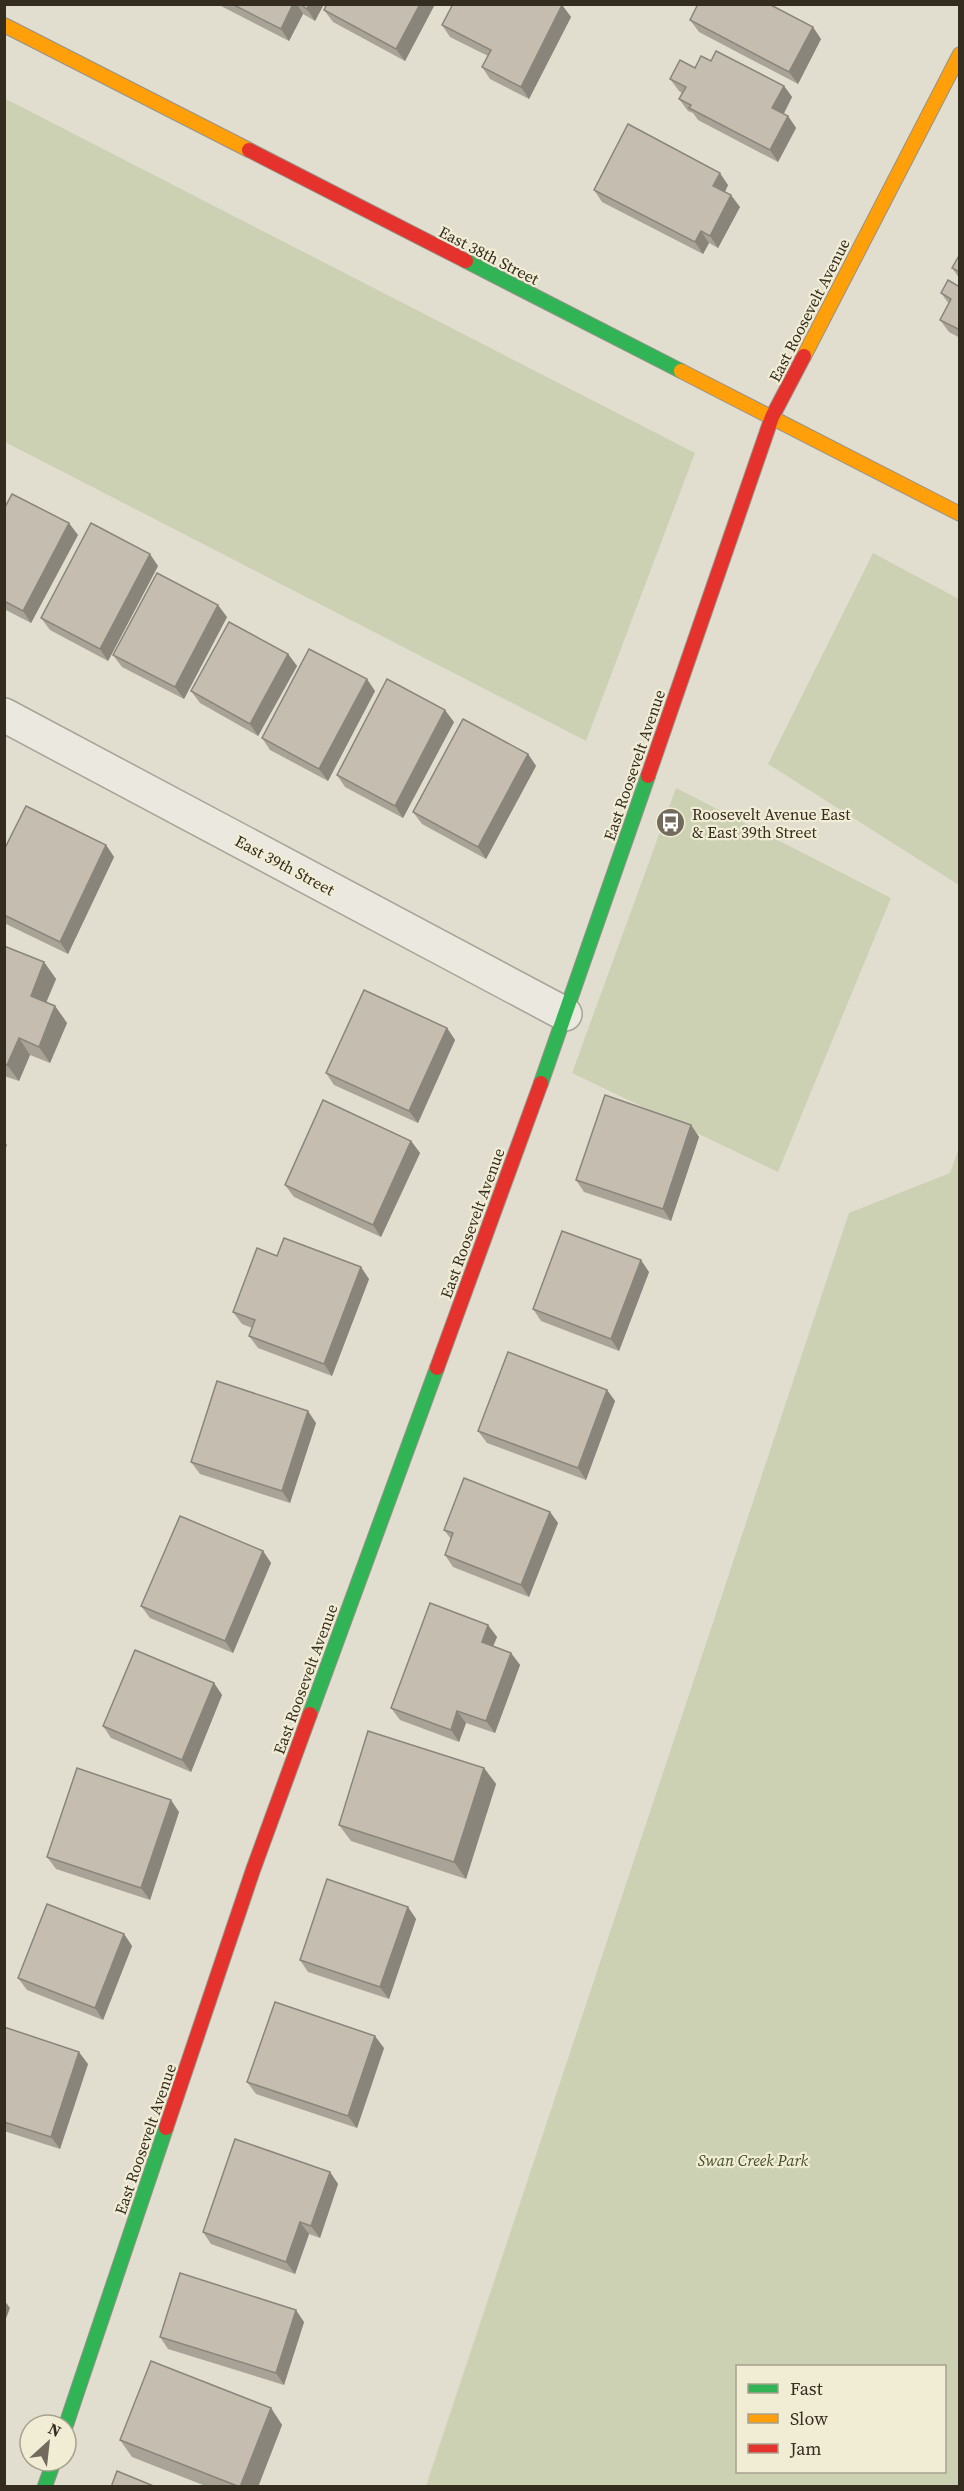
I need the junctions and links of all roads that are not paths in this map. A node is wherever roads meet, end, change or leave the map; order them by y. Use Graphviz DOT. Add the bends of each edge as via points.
graph roads {
  1 [pos="4,25"];
  2 [pos="960,54"];
  3 [pos="772,417"];
  4 [pos="960,514"];
  5 [pos="4,716"];
  6 [pos="566,1014"];
  7 [pos="70,2413"];
  1 -- 3 [label="street, East 38th Street"];
  2 -- 3 [label="street, East Roosevelt Avenue"];
  3 -- 4 [label="street, East 38th Street"];
  3 -- 6 [label="street, East Roosevelt Avenue"];
  5 -- 6 [label="street, East 39th Street"];
  6 -- 7 [label="street, East Roosevelt Avenue" via="253,1870"];
}
